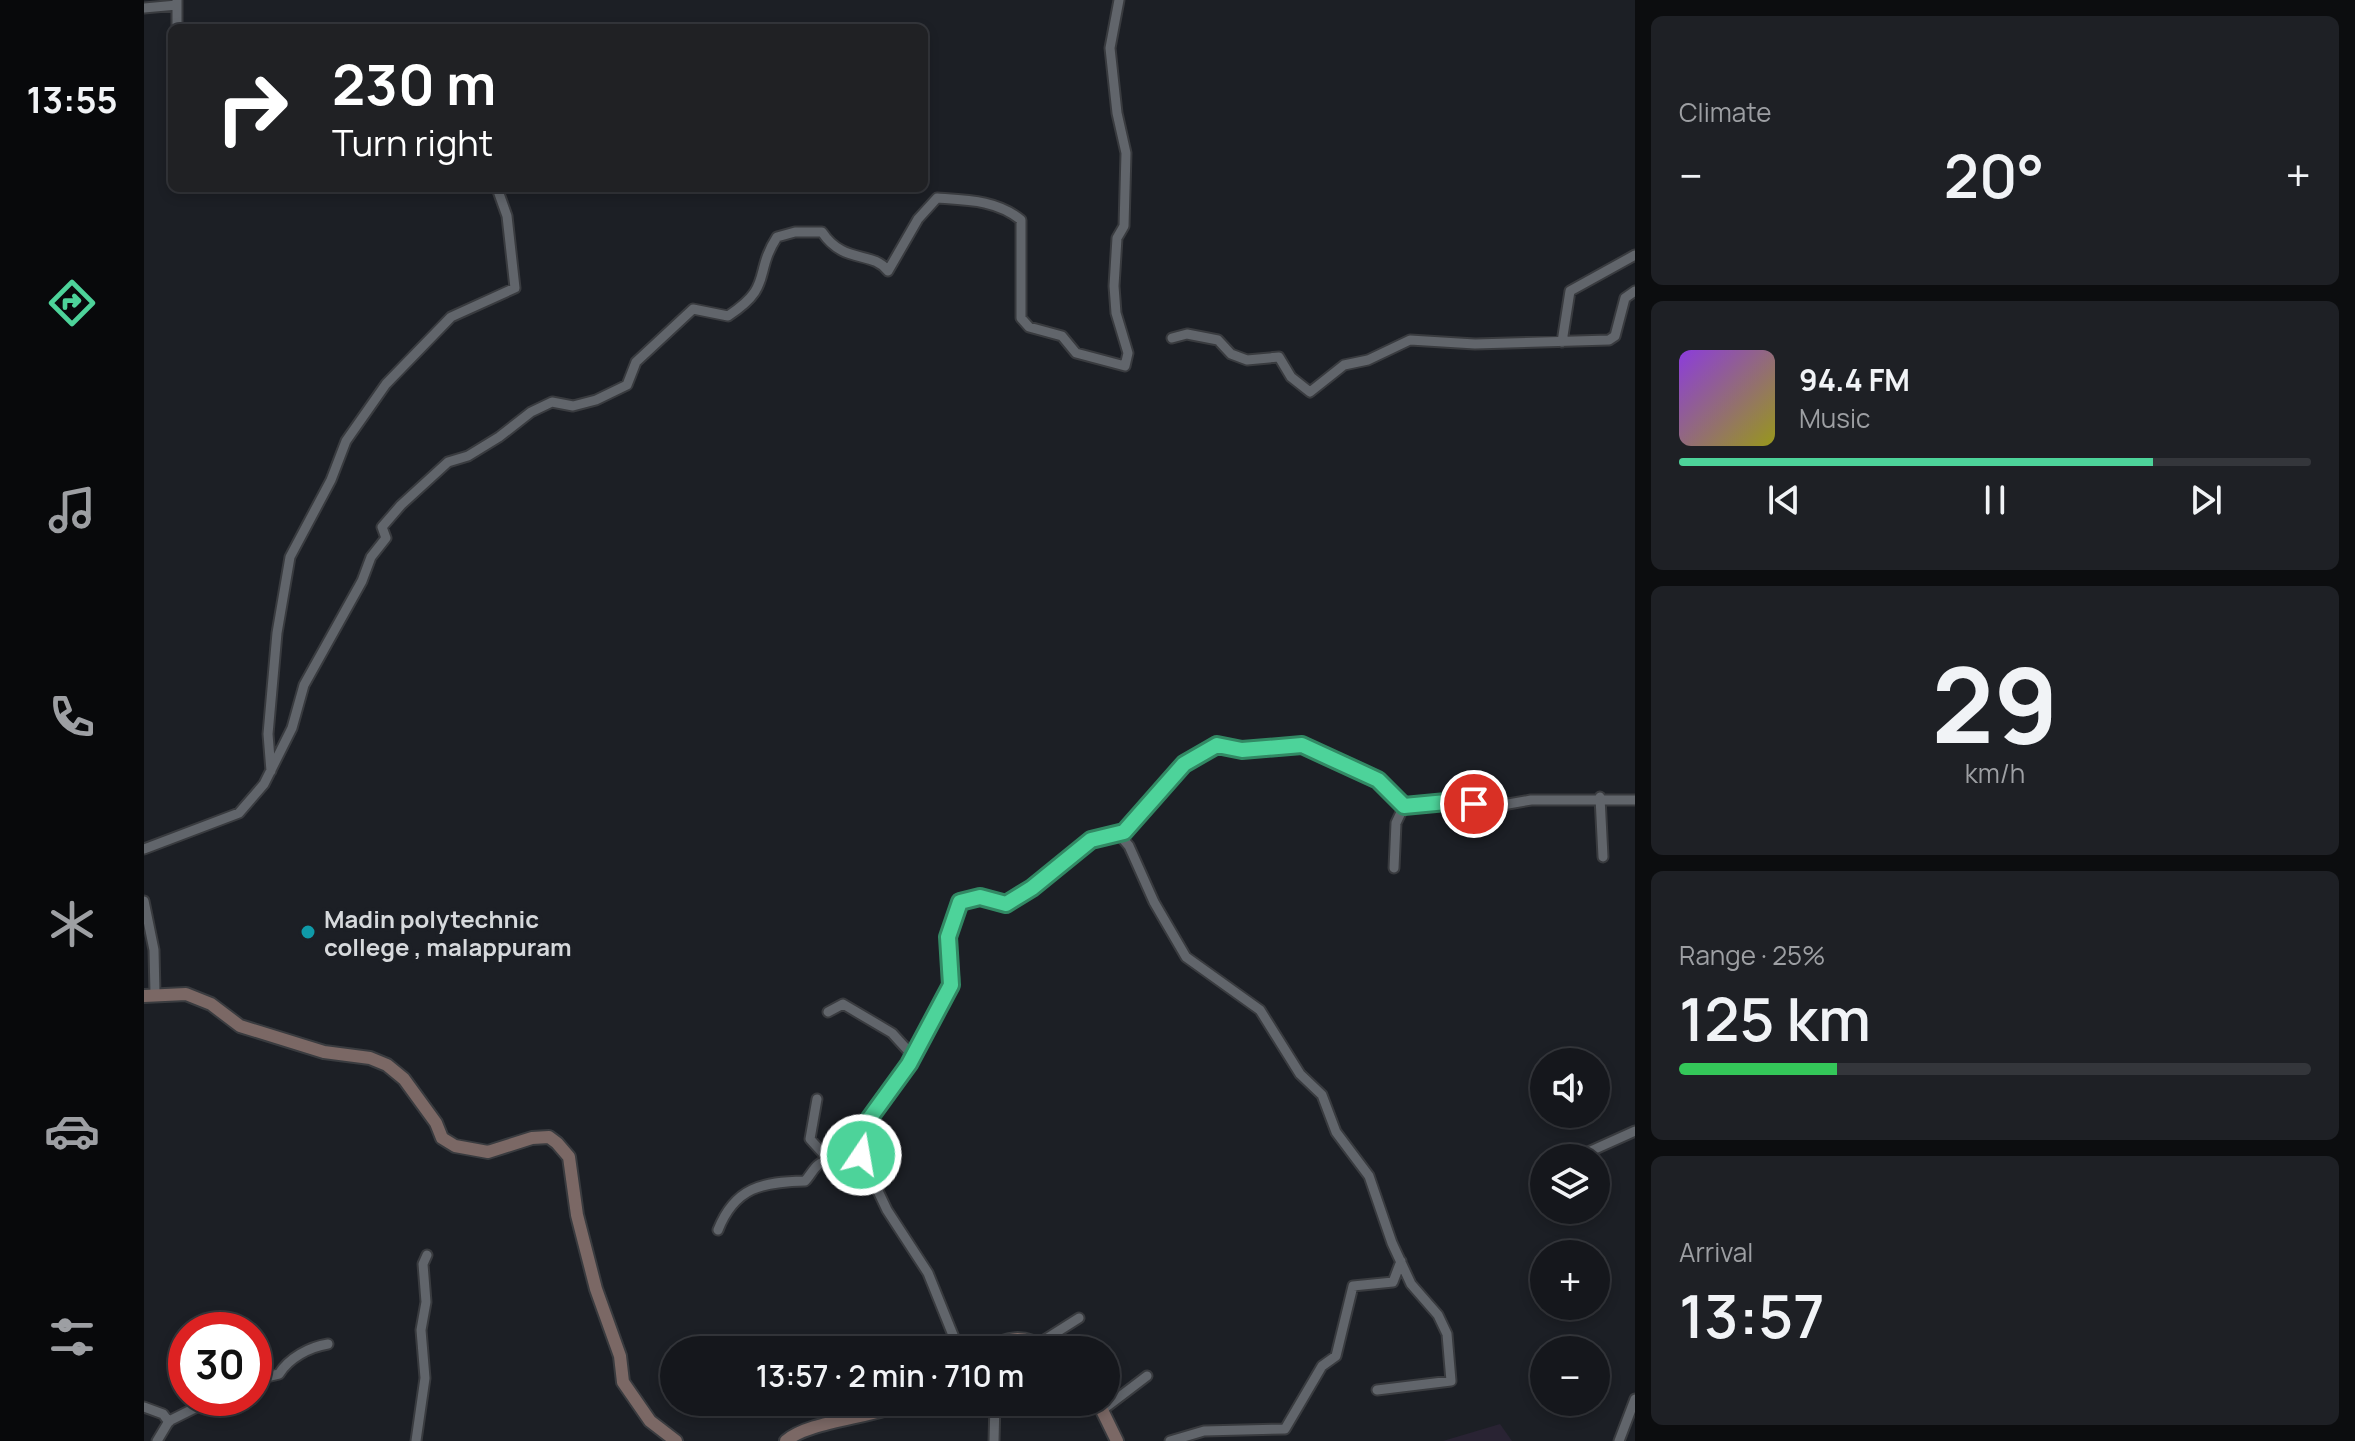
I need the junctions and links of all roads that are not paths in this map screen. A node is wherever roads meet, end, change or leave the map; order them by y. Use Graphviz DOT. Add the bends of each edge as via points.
graph roads {
  1 [pos="1119,0"];
  2 [pos="177,3"];
  3 [pos="144,8"];
  4 [pos="177,24"];
  5 [pos="498,192"];
  6 [pos="1635,255"];
  7 [pos="1635,291"];
  8 [pos="1172,338"];
  9 [pos="1562,342"];
  10 [pos="271,771"];
  11 [pos="1600,797"];
  12 [pos="1635,800"];
  13 [pos="1404,806"];
  14 [pos="1118,833"];
  15 [pos="144,849"];
  16 [pos="1603,857"];
  17 [pos="1394,868"];
  18 [pos="144,901"];
  19 [pos="150,995"];
  20 [pos="828,1012"];
  21 [pos="913,1056"];
  22 [pos="817,1099"];
  23 [pos="1635,1131"];
  24 [pos="1606,1144"];
  25 [pos="829,1160"];
  26 [pos="864,1160"];
  27 [pos="718,1230"];
  28 [pos="427,1255"];
  29 [pos="1401,1261"];
  30 [pos="1079,1318"];
  31 [pos="953,1336"];
  32 [pos="1056,1336"];
  33 [pos="328,1344"];
  34 [pos="272,1376"];
  35 [pos="1147,1376"];
  36 [pos="1377,1390"];
  37 [pos="1120,1394"];
  38 [pos="1635,1399"];
  39 [pos="144,1407"];
  40 [pos="180,1416"];
  41 [pos="871,1416"];
  42 [pos="995,1416"];
  43 [pos="1104,1416"];
  44 [pos="169,1422"];
  45 [pos="157,1441"];
  46 [pos="416,1441"];
  47 [pos="676,1441"];
  48 [pos="786,1441"];
  49 [pos="994,1441"];
  50 [pos="1117,1441"];
  51 [pos="1170,1441"];
  52 [pos="1619,1441"];
  1 -- 10 [label="street" via="1110,48 1126,153 1124,226 1117,238 1114,286 1128,353 1125,366 1076,353 1062,336 1029,327 1021,318 1021,220 1007,209 937,198 918,219 888,271 882,264 842,254 822,232 777,237 758,292 742,307 728,316 693,309 636,362 627,385 617,392 573,406 552,402 531,412 489,444 448,462 401,505 382,527 386,538 304,685 292,728"];
  2 -- 3 [label="street"];
  2 -- 4 [label="street"];
  5 -- 10 [label="street" via="507,216 515,288 451,317 386,384 354,427 321,501 293,546 277,633 268,734"];
  6 -- 9 [label="street" via="1570,291"];
  7 -- 9 [label="street" via="1625,298 1615,336"];
  8 -- 9 [label="street" via="1187,334 1218,340 1231,354 1247,360 1279,357 1291,377 1310,392 1344,365 1410,340"];
  10 -- 15 [label="street" via="239,813"];
  11 -- 12 [label="street"];
  11 -- 13 [label="street" via="1491,807 1457,801"];
  11 -- 16 [label="street"];
  13 -- 14 [label="street" via="1378,780 1302,745 1242,750 1217,745 1184,764 1137,820"];
  13 -- 17 [label="street" via="1396,823"];
  14 -- 21 [label="street" via="1091,840 1006,904 980,897 960,902 948,937 954,979"];
  14 -- 29 [label="street" via="1186,957 1260,1010 1300,1074 1322,1095 1336,1132 1369,1176"];
  18 -- 19 [label="street" via="154,950"];
  19 -- 47 [label="street" via="186,994 211,1004 240,1026 387,1065 404,1079 442,1138 455,1146 488,1152 532,1138 549,1137 557,1143 569,1157 577,1215 620,1356 623,1382 650,1421"];
  20 -- 21 [label="street" via="843,1004 892,1033"];
  21 -- 26 [label="street" via="864,1126"];
  22 -- 25 [label="street" via="810,1139"];
  23 -- 24 [label="street"];
  25 -- 26 [label="street"];
  25 -- 27 [label="street" via="805,1181 772,1182 738,1196"];
  26 -- 31 [label="street" via="887,1210 928,1273"];
  28 -- 46 [label="street" via="421,1330 425,1378"];
  29 -- 36 [label="street" via="1447,1334 1451,1381"];
  29 -- 51 [label="street" via="1393,1282 1353,1286 1336,1356 1322,1366 1285,1429 1204,1431"];
  30 -- 32 [label="street"];
  33 -- 34 [label="street" via="313,1346"];
  35 -- 37 [label="street"];
  38 -- 52 [label="street"];
  39 -- 44 [label="street"];
  40 -- 44 [label="street"];
  41 -- 48 [label="street" via="802,1430"];
  42 -- 49 [label="street"];
  43 -- 50 [label="street"];
  44 -- 45 [label="street"];
}
